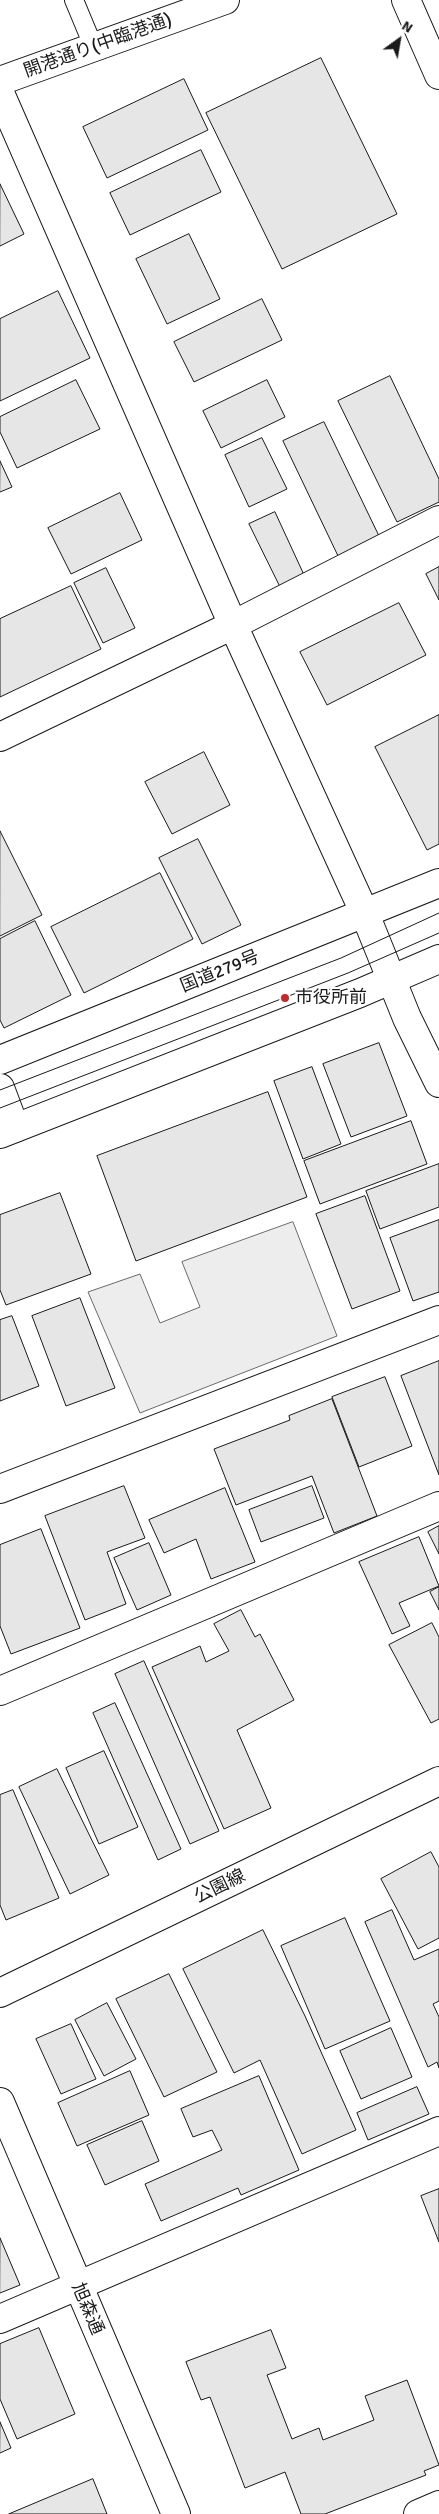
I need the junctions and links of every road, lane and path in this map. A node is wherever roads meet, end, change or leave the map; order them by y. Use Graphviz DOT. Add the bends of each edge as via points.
graph roads {
  1 [pos="74,0"];
  2 [pos="406,0"];
  3 [pos="211,2"];
  4 [pos="94,48"];
  5 [pos="439,75"];
  6 [pos="0,81"];
  7 [pos="0,93"];
  8 [pos="439,520"];
  9 [pos="233,624"];
  10 [pos="0,737"];
  11 [pos="439,883"];
  12 [pos="365,914"];
  13 [pos="439,959"];
  14 [pos="392,979"];
  15 [pos="0,1060"];
  16 [pos="439,1083"];
  17 [pos="0,1088"];
  18 [pos="8,1131"];
  19 [pos="439,1320"];
  20 [pos="0,1489"];
  21 [pos="439,1506"];
  22 [pos="0,1691"];
  23 [pos="439,1781"];
  24 [pos="0,1993"];
  25 [pos="0,2102"];
  26 [pos="439,2132"];
  27 [pos="78,2288"];
  28 [pos="0,2319"];
  29 [pos="439,2505"];
  30 [pos="176,2514"];
  31 [pos="418,2514"];
  1 -- 4 [label="lane"];
  2 -- 5 [label="main road"];
  3 -- 4 [label="main road, 開港通り(中臨港通)"];
  4 -- 6 [label="main road, 開港通り(中臨港通)"];
  7 -- 9 [label="main road"];
  8 -- 9 [label="main road"];
  9 -- 10 [label="main road"];
  9 -- 12 [label="main road"];
  11 -- 12 [label="main road, 国道279号"];
  12 -- 14 [label="main road"];
  12 -- 15 [label="main road, 国道279号"];
  13 -- 14 [label="main road"];
  14 -- 16 [label="main road"];
  14 -- 18 [label="main road"];
  17 -- 18 [label="main road"];
  19 -- 20 [label="main road"];
  21 -- 22 [label="main road"];
  23 -- 24 [label="main road, 公園線"];
  25 -- 27 [label="main road, 旭森通"];
  26 -- 27 [label="main road"];
  27 -- 28 [label="main road"];
  27 -- 30 [label="main road, 旭森通"];
  29 -- 31 [label="main road"];
}
